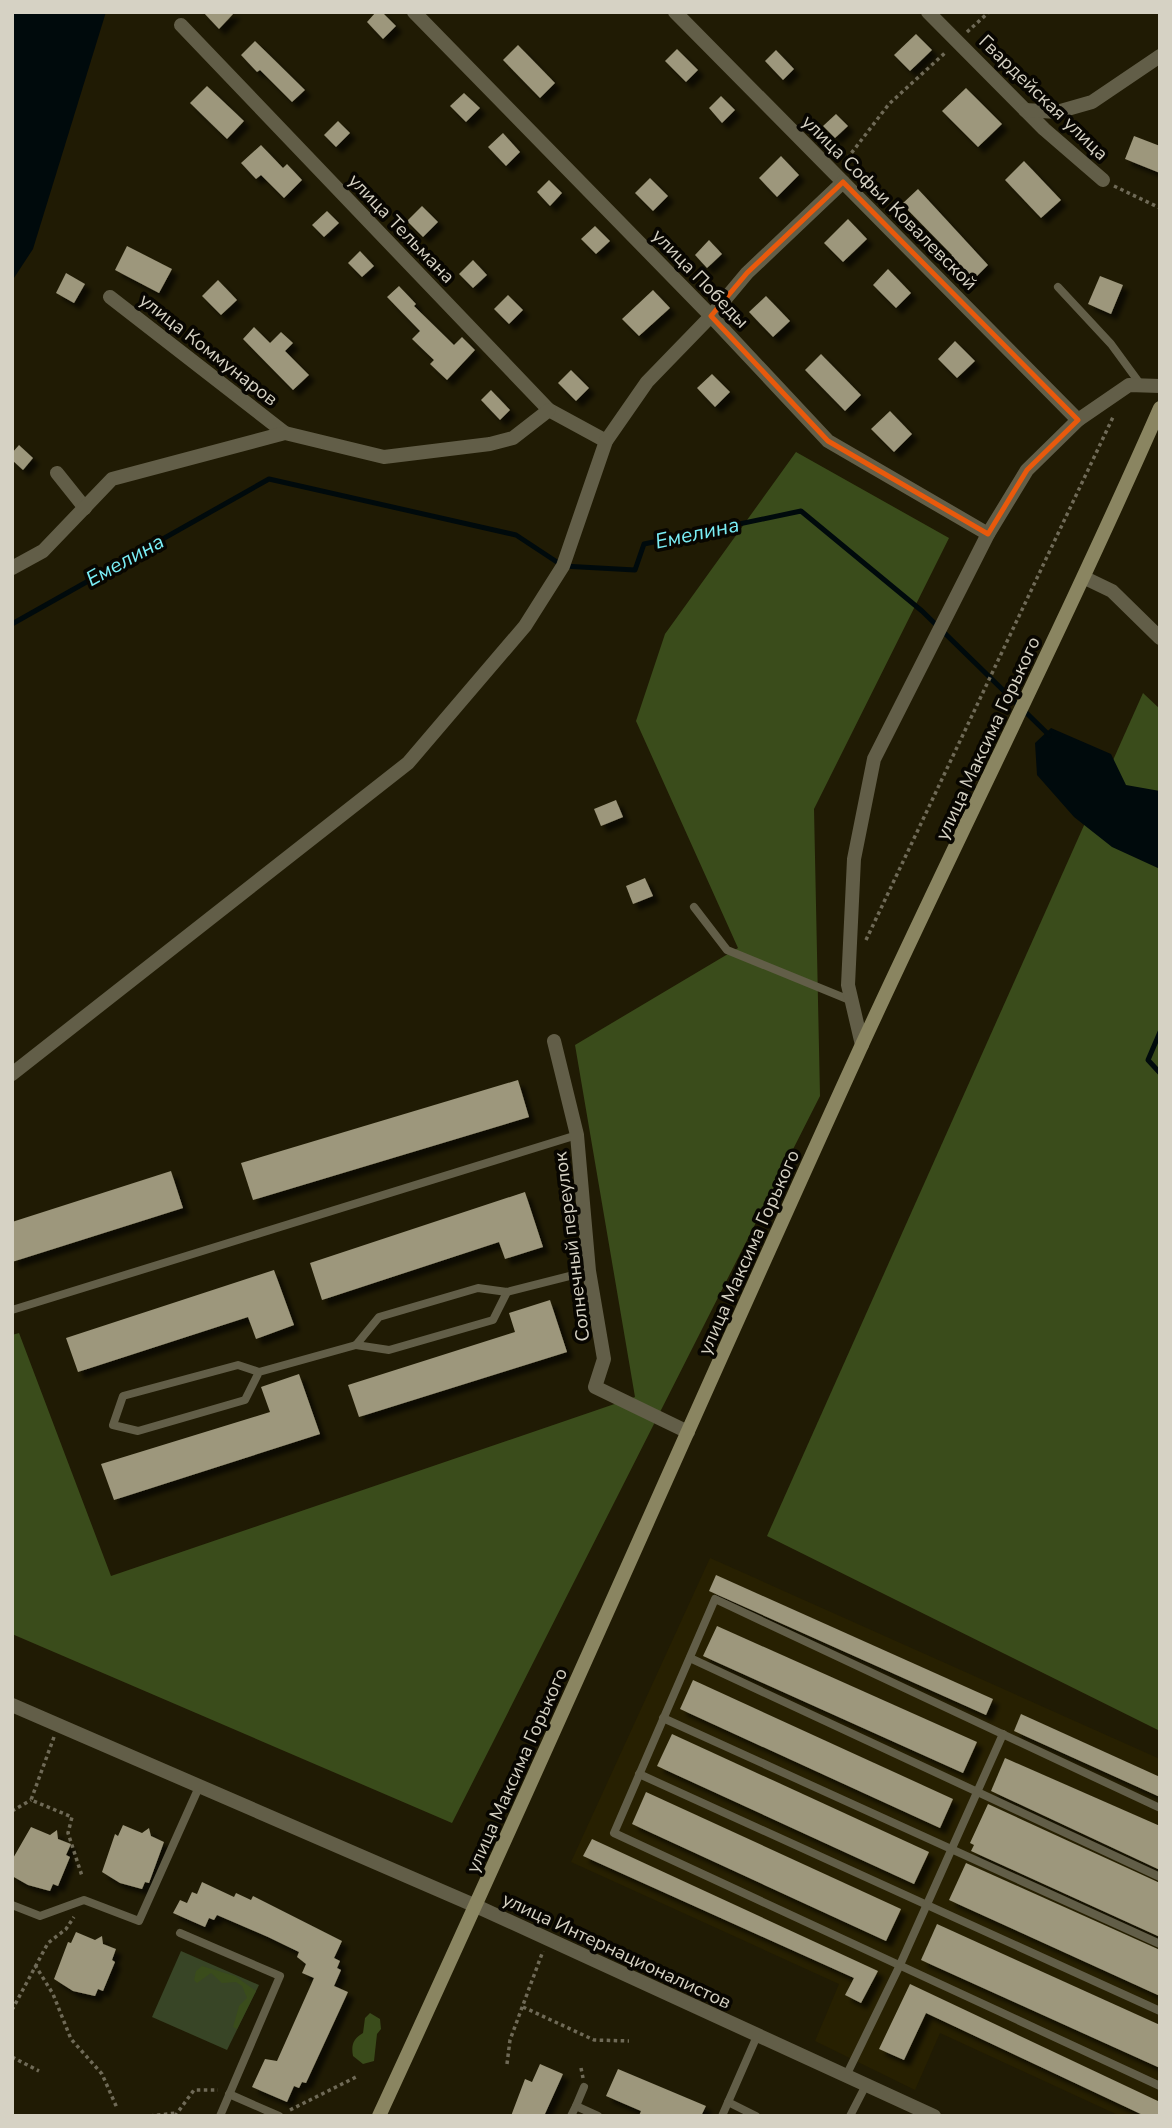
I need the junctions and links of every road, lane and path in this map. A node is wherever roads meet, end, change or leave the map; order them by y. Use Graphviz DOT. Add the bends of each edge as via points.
graph roads {
  1 [pos="414,12"];
  2 [pos="675,12"];
  3 [pos="928,12"];
  4 [pos="989,12"];
  5 [pos="181,25"];
  6 [pos="957,41"];
  7 [pos="1160,56"];
  8 [pos="1025,110"];
  9 [pos="840,178"];
  10 [pos="1103,180"];
  11 [pos="1160,208"];
  12 [pos="1058,287"];
  13 [pos="110,297"];
  14 [pos="711,316"];
  15 [pos="1141,385"];
  16 [pos="1160,386"];
  17 [pos="1160,408"];
  18 [pos="1118,409"];
  19 [pos="549,410"];
  20 [pos="1078,420"];
  21 [pos="285,433"];
  22 [pos="606,441"];
  23 [pos="57,473"];
  24 [pos="85,508"];
  25 [pos="988,534"];
  26 [pos="12,568"];
  27 [pos="1085,578"];
  28 [pos="1160,638"];
  29 [pos="694,907"];
  30 [pos="863,947"];
  31 [pos="852,1001"];
  32 [pos="554,1041"];
  33 [pos="862,1045"];
  34 [pos="12,1074"];
  35 [pos="577,1135"];
  36 [pos="589,1271"];
  37 [pos="507,1292"];
  38 [pos="12,1310"];
  39 [pos="356,1345"];
  40 [pos="259,1372"];
  41 [pos="688,1432"];
  42 [pos="690,1658"];
  43 [pos="12,1705"];
  44 [pos="663,1718"];
  45 [pos="59,1726"];
  46 [pos="1003,1734"];
  47 [pos="639,1774"];
  48 [pos="199,1787"];
  49 [pos="977,1791"];
  50 [pos="32,1800"];
  51 [pos="1160,1808"];
  52 [pos="12,1811"];
  53 [pos="952,1849"];
  54 [pos="82,1876"];
  55 [pos="1160,1877"];
  56 [pos="84,1900"];
  57 [pos="928,1903"];
  58 [pos="12,1905"];
  59 [pos="477,1906"];
  60 [pos="180,1933"];
  61 [pos="548,1939"];
  62 [pos="1160,1944"];
  63 [pos="36,1965"];
  64 [pos="900,1967"];
  65 [pos="523,2007"];
  66 [pos="12,2010"];
  67 [pos="1160,2011"];
  68 [pos="757,2036"];
  69 [pos="629,2041"];
  70 [pos="12,2057"];
  71 [pos="507,2064"];
  72 [pos="40,2071"];
  73 [pos="358,2076"];
  74 [pos="846,2076"];
  75 [pos="866,2085"];
  76 [pos="1160,2086"];
  77 [pos="584,2087"];
  78 [pos="229,2094"];
  79 [pos="728,2102"];
  80 [pos="576,2106"];
  81 [pos="117,2108"];
  82 [pos="290,2110"];
  83 [pos="175,2114"];
  84 [pos="150,2116"];
  85 [pos="220,2116"];
  86 [pos="279,2116"];
  87 [pos="379,2116"];
  88 [pos="571,2116"];
  89 [pos="598,2116"];
  90 [pos="722,2116"];
  91 [pos="756,2116"];
  92 [pos="850,2116"];
  93 [pos="934,2116"];
  1 -- 14 [label="street, улица Победы"];
  2 -- 9 [label="street, улица Софьи Ковалевской"];
  3 -- 6 [label="street, Гвардейская улица"];
  4 -- 6 [label="path"];
  5 -- 19 [label="street, улица Тельмана"];
  6 -- 8 [label="street, Гвардейская улица"];
  6 -- 9 [label="path" via="889,104"];
  7 -- 8 [label="street" via="1092,102 1057,112"];
  8 -- 10 [label="street, Гвардейская улица"];
  9 -- 14 [label="street"];
  9 -- 20 [label="street, улица Софьи Ковалевской"];
  10 -- 11 [label="path"];
  12 -- 15 [label="lane" via="1111,344"];
  13 -- 21 [label="street, улица Коммунаров"];
  14 -- 22 [label="street" via="647,382"];
  14 -- 25 [label="street, улица Победы" via="828,441"];
  15 -- 16 [label="street"];
  15 -- 20 [label="street" via="1129,385"];
  17 -- 27 [label="main road, улица Максима Горького"];
  18 -- 30 [label="path"];
  19 -- 21 [label="street" via="513,438 384,457"];
  19 -- 22 [label="street, улица Тельмана"];
  20 -- 25 [label="street" via="1027,470"];
  21 -- 24 [label="street" via="112,479"];
  22 -- 34 [label="street" via="564,566 524,626 408,763"];
  23 -- 24 [label="street"];
  24 -- 26 [label="street" via="43,551"];
  25 -- 31 [label="street" via="874,759 854,859 848,985"];
  27 -- 28 [label="street" via="1112,591"];
  27 -- 33 [label="main road, улица Максима Горького"];
  29 -- 31 [label="lane" via="727,950"];
  31 -- 33 [label="street"];
  32 -- 35 [label="street, Солнечный переулок"];
  33 -- 41 [label="main road, улица Максима Горького"];
  35 -- 36 [label="street, Солнечный переулок"];
  35 -- 38 [label="lane"];
  36 -- 37 [label="lane"];
  36 -- 41 [label="street, Солнечный переулок" via="604,1359 595,1387"];
  37 -- 39 [label="lane" via="478,1288 379,1317"];
  37 -- 39 [label="lane" via="493,1320 389,1350"];
  39 -- 40 [label="lane"];
  40 -- 40 [label="lane" via="238,1365 123,1396 113,1425 138,1431 245,1400"];
  41 -- 59 [label="main road, улица Максима Горького"];
  42 -- 44 [label="lane"];
  42 -- 46 [label="lane" via="715,1599"];
  42 -- 49 [label="lane"];
  43 -- 45 [label="street, улица Интернационалистов"];
  44 -- 47 [label="lane"];
  44 -- 53 [label="lane"];
  45 -- 48 [label="street, улица Интернационалистов"];
  45 -- 50 [label="path"];
  46 -- 49 [label="lane"];
  46 -- 51 [label="lane"];
  47 -- 57 [label="lane"];
  47 -- 64 [label="lane" via="614,1833"];
  48 -- 56 [label="lane" via="139,1921"];
  48 -- 59 [label="street, улица Интернационалистов"];
  49 -- 53 [label="lane"];
  49 -- 55 [label="lane"];
  50 -- 52 [label="path"];
  50 -- 54 [label="path" via="72,1817 68,1833"];
  53 -- 57 [label="lane"];
  53 -- 62 [label="lane"];
  56 -- 58 [label="lane" via="40,1916"];
  56 -- 63 [label="path"];
  57 -- 64 [label="lane"];
  57 -- 67 [label="lane"];
  59 -- 61 [label="street, улица Интернационалистов"];
  59 -- 87 [label="main road, улица Максима Горького"];
  60 -- 78 [label="lane" via="281,1976"];
  61 -- 65 [label="path"];
  61 -- 68 [label="street, улица Интернационалистов"];
  63 -- 66 [label="path"];
  63 -- 81 [label="path" via="71,2039 102,2074"];
  64 -- 74 [label="lane"];
  64 -- 76 [label="lane"];
  65 -- 69 [label="path" via="594,2040"];
  65 -- 71 [label="path" via="510,2040"];
  68 -- 74 [label="street, улица Интернационалистов"];
  68 -- 79 [label="lane"];
  70 -- 72 [label="path"];
  73 -- 82 [label="path"];
  74 -- 75 [label="street, улица Интернационалистов"];
  75 -- 92 [label="lane"];
  75 -- 93 [label="street, улица Интернационалистов"];
  77 -- 80 [label="lane"];
  78 -- 83 [label="path" via="194,2090"];
  78 -- 85 [label="lane"];
  78 -- 86 [label="lane"];
  79 -- 90 [label="lane"];
  79 -- 91 [label="lane"];
  80 -- 88 [label="lane"];
  80 -- 89 [label="lane"];
  83 -- 84 [label="path"];
}
